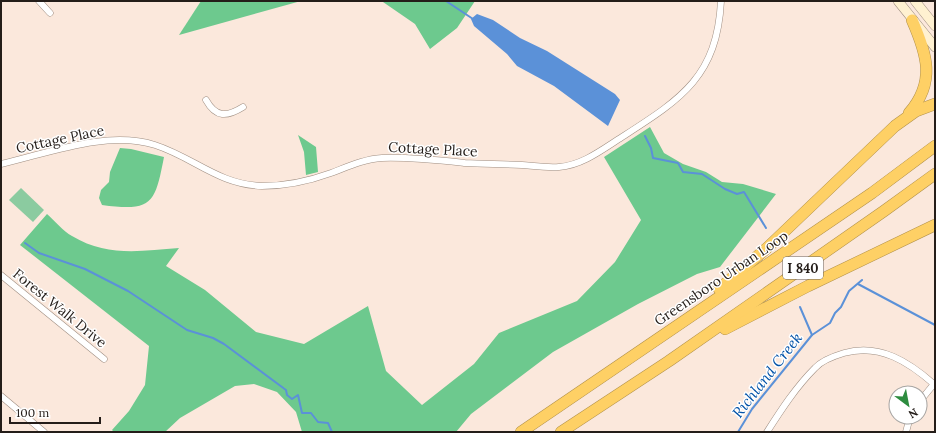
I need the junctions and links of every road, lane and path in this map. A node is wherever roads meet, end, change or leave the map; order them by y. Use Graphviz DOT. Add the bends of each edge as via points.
graph roads {
  1 [pos="39,1"];
  2 [pos="721,1"];
  3 [pos="898,1"];
  4 [pos="915,1"];
  5 [pos="50,13"];
  6 [pos="912,20"];
  7 [pos="935,26"];
  8 [pos="935,47"];
  9 [pos="206,100"];
  10 [pos="935,104"];
  11 [pos="243,107"];
  12 [pos="902,120"];
  13 [pos="935,146"];
  14 [pos="1,164"];
  15 [pos="935,174"];
  16 [pos="935,225"];
  17 [pos="1,275"];
  18 [pos="675,327"];
  19 [pos="104,359"];
  20 [pos="669,360"];
  21 [pos="934,385"];
  22 [pos="1,396"];
  23 [pos="44,432"];
  24 [pos="522,432"];
  25 [pos="561,432"];
  26 [pos="766,432"];
  1 -- 5 [label="street"];
  2 -- 14 [label="street, Cottage Place" via="719,26 713,48 704,68 690,87 661,112 598,152 560,167 466,163 405,157 379,158 304,181 262,186 237,183 219,177 153,145 122,141 77,146"];
  3 -- 6 [label="main road"];
  4 -- 7 [label="main road"];
  6 -- 8 [label="main road"];
  6 -- 12 [label="highway" via="925,50 927,77 920,98"];
  9 -- 11 [label="street" via="212,110 219,113 230,114"];
  10 -- 12 [label="highway"];
  12 -- 18 [label="highway" via="766,248"];
  13 -- 18 [label="highway, Greensboro Urban Loop / I 840" via="872,193"];
  15 -- 20 [label="highway, I 840"];
  16 -- 20 [label="highway" via="808,286"];
  17 -- 19 [label="street, Forest Walk Drive"];
  18 -- 24 [label="highway, Greensboro Urban Loop / I 840"];
  20 -- 25 [label="highway, I 840"];
  21 -- 26 [label="street" via="921,372 886,352 854,350 834,356 815,367"];
  22 -- 23 [label="street"];
}
